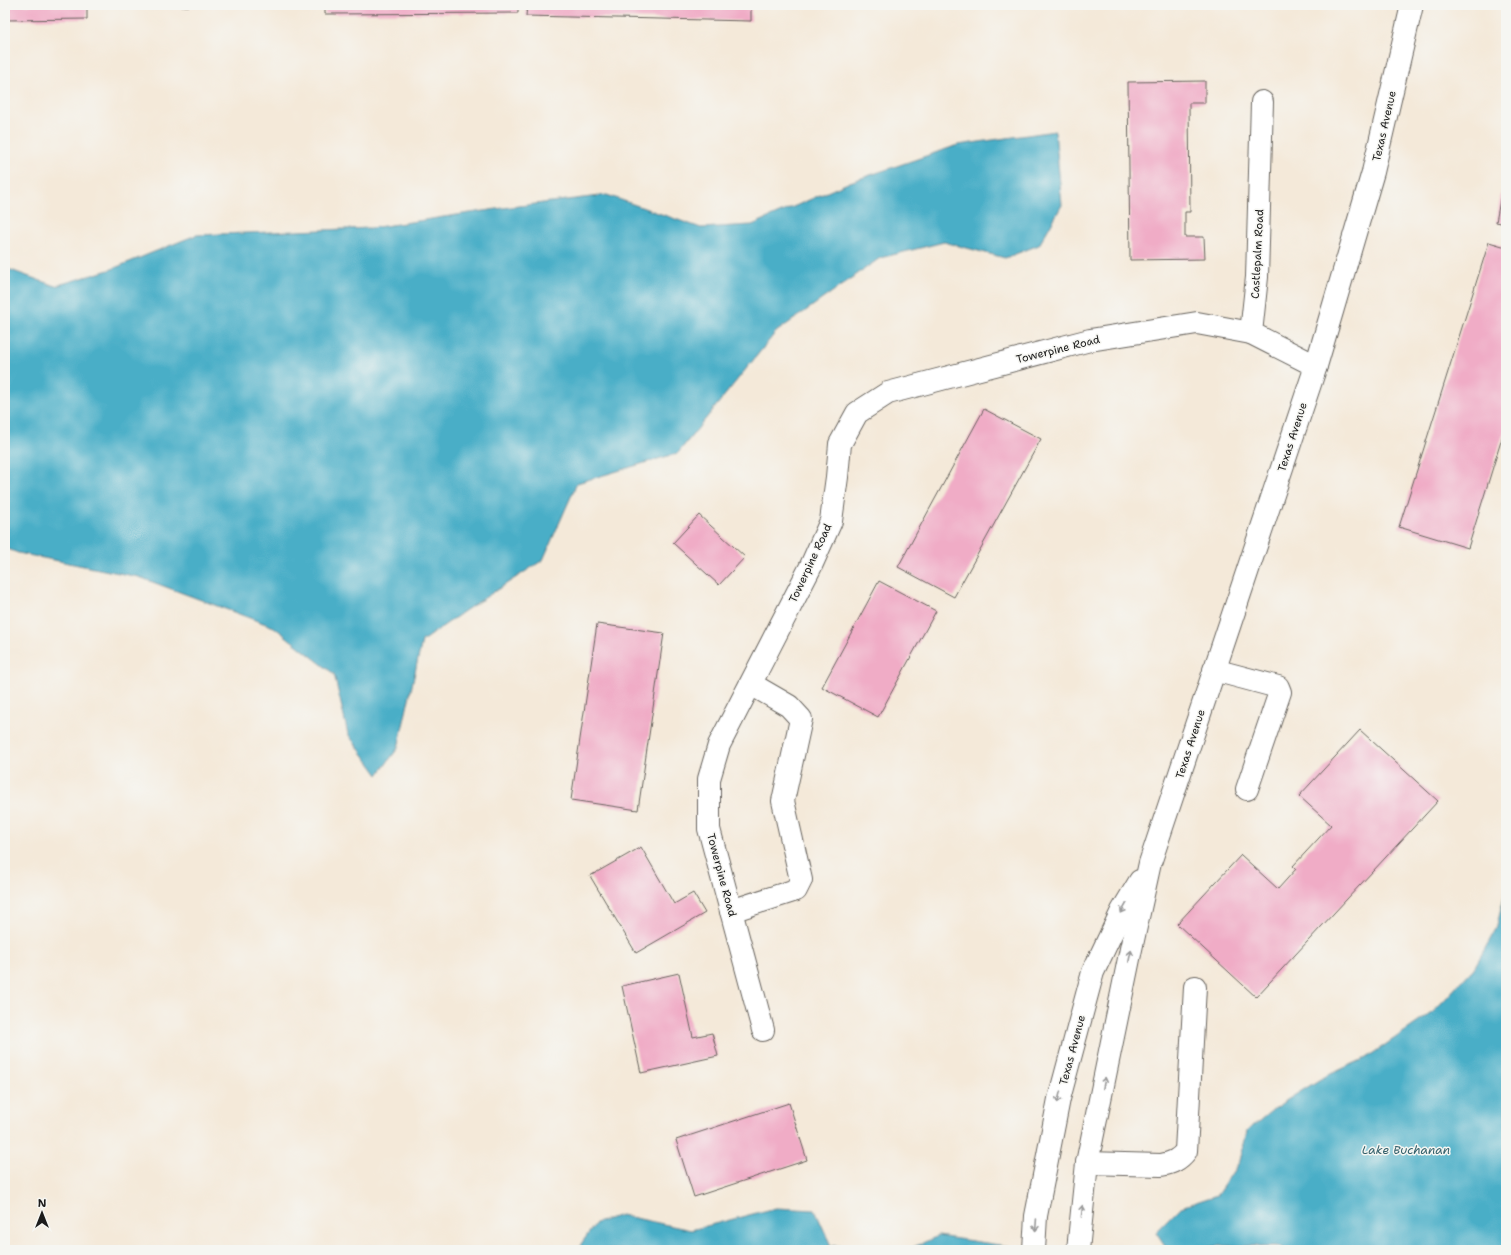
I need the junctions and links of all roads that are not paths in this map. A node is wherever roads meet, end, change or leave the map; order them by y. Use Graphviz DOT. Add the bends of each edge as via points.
graph roads {
  1 [pos="1412,5"];
  2 [pos="1262,102"];
  3 [pos="1251,333"];
  4 [pos="1316,366"];
  5 [pos="1214,670"];
  6 [pos="751,684"];
  7 [pos="1247,789"];
  8 [pos="1150,863"];
  9 [pos="731,911"];
  10 [pos="1195,987"];
  11 [pos="763,1030"];
  12 [pos="1087,1163"];
  13 [pos="1034,1250"];
  14 [pos="1078,1250"];
  1 -- 4 [label="street, Texas Avenue" via="1373,172"];
  2 -- 3 [label="street, Castlepalm Road" via="1257,277"];
  3 -- 4 [label="street"];
  3 -- 6 [label="street, Towerpine Road" via="1197,323 1090,340 888,394 857,414 840,444 831,520 810,568"];
  4 -- 5 [label="street, Texas Avenue"];
  5 -- 7 [label="street" via="1278,687 1280,692"];
  5 -- 8 [label="street, Texas Avenue"];
  6 -- 9 [label="street, Towerpine Road" via="719,745 709,779 709,829"];
  6 -- 9 [label="street" via="789,706 801,719 784,801 801,880 796,890"];
  12 -- 8 [label="street, Texas Avenue, one-way"];
  8 -- 13 [label="street, Texas Avenue, one-way" via="1122,912 1093,972 1059,1098 1036,1216"];
  9 -- 11 [label="street, Towerpine Road"];
  10 -- 12 [label="street" via="1186,1150 1172,1163 1161,1165"];
  14 -- 12 [label="street, Texas Avenue, one-way"];
}
